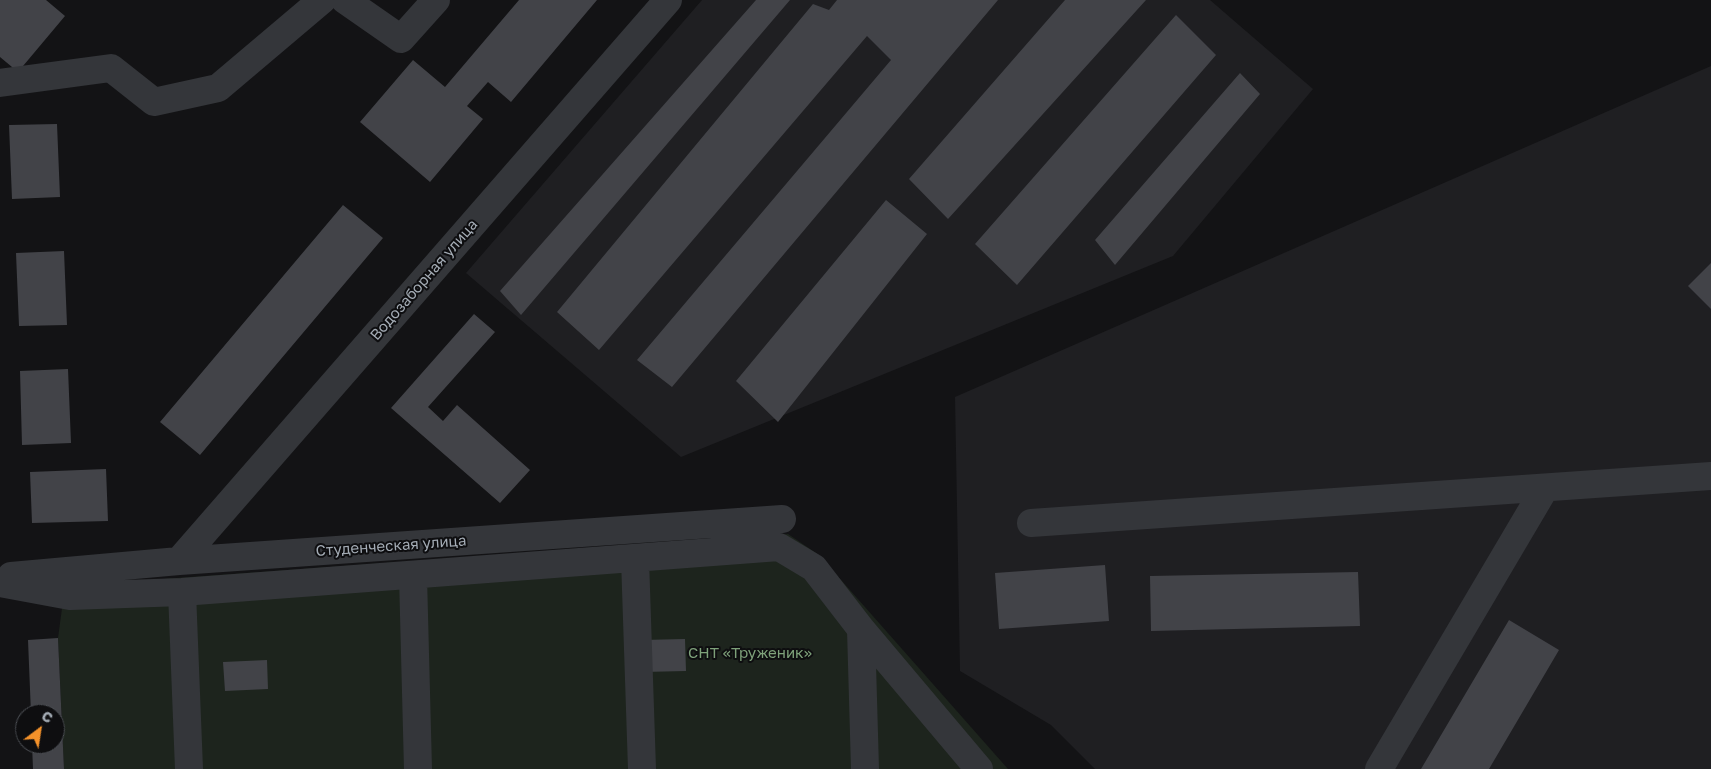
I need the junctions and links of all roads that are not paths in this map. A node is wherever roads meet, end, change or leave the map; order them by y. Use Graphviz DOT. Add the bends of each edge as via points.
graph roads {
  1 [pos="322,0"];
  2 [pos="345,0"];
  3 [pos="436,0"];
  4 [pos="668,0"];
  5 [pos="0,83"];
  6 [pos="1711,476"];
  7 [pos="1545,488"];
  8 [pos="782,519"];
  9 [pos="1031,523"];
  10 [pos="635,559"];
  11 [pos="180,561"];
  12 [pos="413,576"];
  13 [pos="0,577"];
  14 [pos="0,583"];
  15 [pos="182,592"];
  16 [pos="861,629"];
  17 [pos="189,769"];
  18 [pos="418,769"];
  19 [pos="642,769"];
  20 [pos="865,769"];
  21 [pos="979,769"];
  22 [pos="1379,769"];
  1 -- 5 [label="street" via="218,88 154,102 111,68"];
  2 -- 3 [label="street" via="401,39"];
  4 -- 11 [label="street, Водозаборная улица"];
  6 -- 7 [label="street"];
  7 -- 9 [label="street"];
  7 -- 22 [label="street"];
  8 -- 11 [label="street, Студенческая улица"];
  10 -- 12 [label="street"];
  10 -- 16 [label="street" via="779,547 814,568"];
  10 -- 19 [label="street"];
  11 -- 13 [label="street, Студенческая улица"];
  12 -- 15 [label="street"];
  12 -- 18 [label="street"];
  14 -- 15 [label="street" via="70,596"];
  15 -- 17 [label="street"];
  16 -- 20 [label="street"];
  16 -- 21 [label="street"];
}
